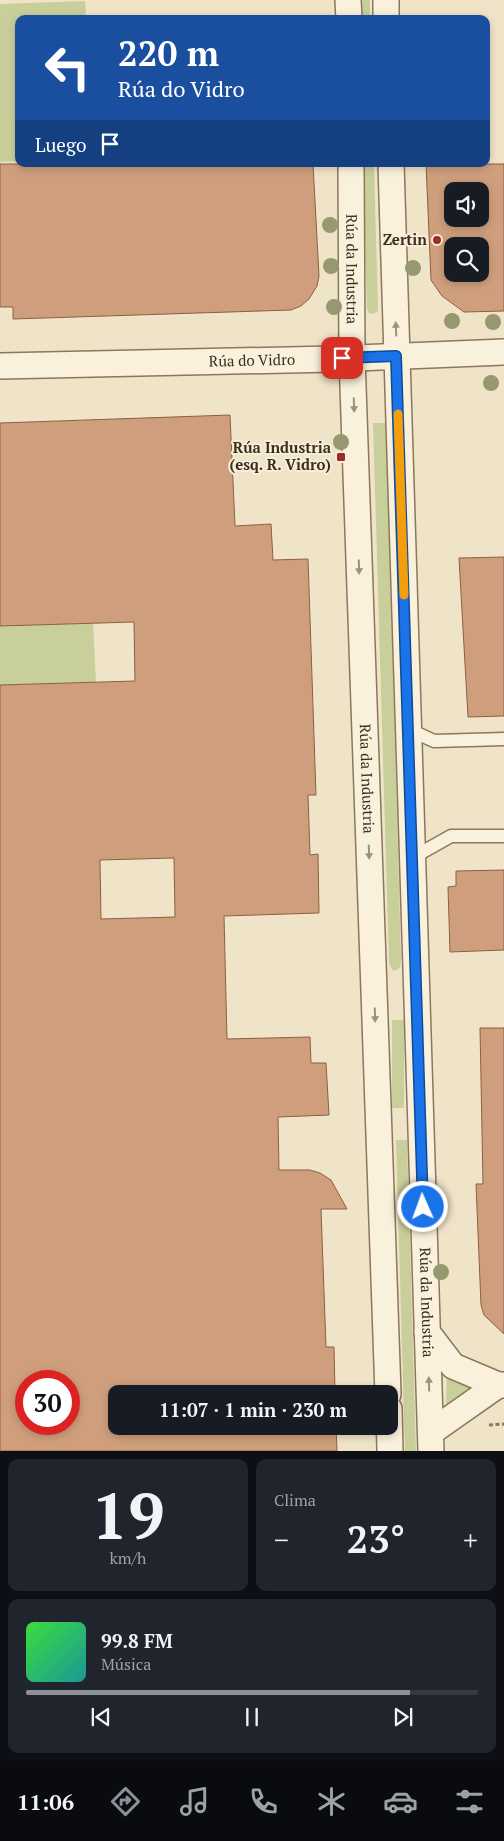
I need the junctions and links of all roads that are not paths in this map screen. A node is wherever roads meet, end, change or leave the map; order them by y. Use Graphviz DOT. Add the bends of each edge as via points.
graph roads {
  1 [pos="348,0"];
  2 [pos="386,0"];
  3 [pos="349,15"];
  4 [pos="386,15"];
  5 [pos="351,167"];
  6 [pos="391,167"];
  7 [pos="504,352"];
  8 [pos="396,356"];
  9 [pos="352,358"];
  10 [pos="0,366"];
  11 [pos="408,729"];
  12 [pos="504,739"];
  13 [pos="504,836"];
  14 [pos="412,858"];
  15 [pos="374,990"];
  16 [pos="416,990"];
  17 [pos="420,1122"];
  18 [pos="379,1123"];
  19 [pos="426,1332"];
  20 [pos="388,1385"];
  21 [pos="501,1385"];
  22 [pos="390,1435"];
  23 [pos="431,1442"];
  24 [pos="390,1451"];
  1 -- 3 [label="street"];
  2 -- 4 [label="street"];
  5 -- 9 [label="street, Rúa da Industria"];
  8 -- 6 [label="street, Rúa da Industria, one-way"];
  7 -- 8 [label="street, Rúa do Vidro"];
  8 -- 9 [label="street, Rúa do Vidro"];
  8 -- 11 [label="street, Rúa da Industria"];
  9 -- 10 [label="street, Rúa do Vidro"];
  9 -- 15 [label="street, Rúa da Industria, one-way"];
  11 -- 12 [label="lane" via="434,741"];
  11 -- 14 [label="street, Rúa da Industria"];
  13 -- 14 [label="lane" via="451,836"];
  14 -- 16 [label="street, Rúa da Industria"];
  15 -- 16 [label="street"];
  15 -- 18 [label="street, Rúa da Industria, one-way"];
  16 -- 17 [label="street, Rúa da Industria"];
  17 -- 18 [label="street"];
  17 -- 19 [label="street, Rúa da Industria"];
  18 -- 20 [label="street, Rúa da Industria"];
  19 -- 21 [label="street" via="453,1366"];
  23 -- 19 [label="street, Rúa da Industria, one-way"];
  21 -- 23 [label="street"];
  22 -- 24 [label="street"];
}
